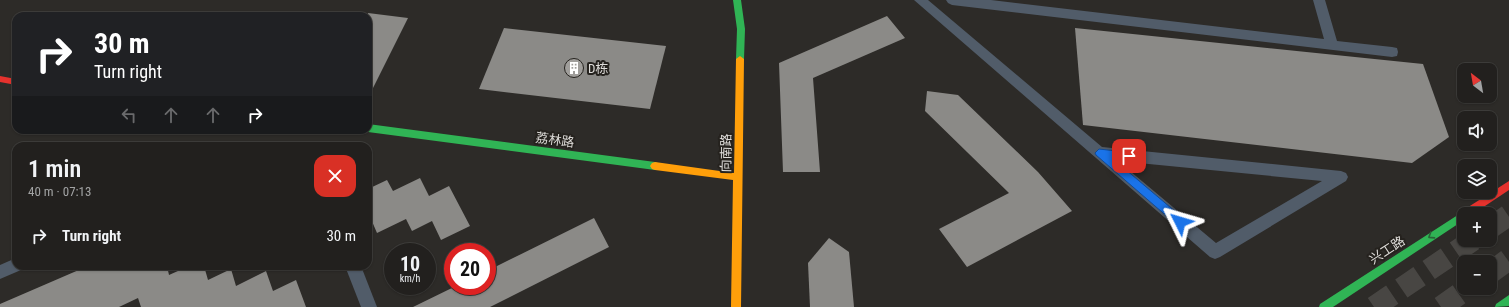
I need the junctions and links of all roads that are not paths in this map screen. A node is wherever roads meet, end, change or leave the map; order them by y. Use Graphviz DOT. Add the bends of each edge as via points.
graph roads {
  1 [pos="737,0"];
  2 [pos="920,0"];
  3 [pos="952,0"];
  4 [pos="1319,0"];
  5 [pos="975,1"];
  6 [pos="1332,45"];
  7 [pos="1392,52"];
  8 [pos="0,79"];
  9 [pos="12,81"];
  10 [pos="372,129"];
  11 [pos="1099,153"];
  12 [pos="738,177"];
  13 [pos="1509,185"];
  14 [pos="1476,207"];
  15 [pos="1457,219"];
  16 [pos="355,270"];
  17 [pos="1509,300"];
  18 [pos="369,307"];
  19 [pos="736,307"];
  20 [pos="1324,307"];
  21 [pos="1500,307"];
  1 -- 12 [label="street, 向南路" via="741,29"];
  2 -- 11 [label="lane"];
  3 -- 5 [label="lane"];
  4 -- 6 [label="lane"];
  5 -- 6 [label="lane"];
  6 -- 7 [label="lane"];
  8 -- 9 [label="street"];
  10 -- 12 [label="street, 荔林路"];
  11 -- 11 [label="lane" via="1215,252 1341,177 1326,176"];
  12 -- 19 [label="street, 向南路"];
  13 -- 14 [label="street, 兴工路"];
  15 -- 20 [label="street, 兴工路, one-way"];
  16 -- 18 [label="lane"];
  17 -- 21 [label="street"];
}
